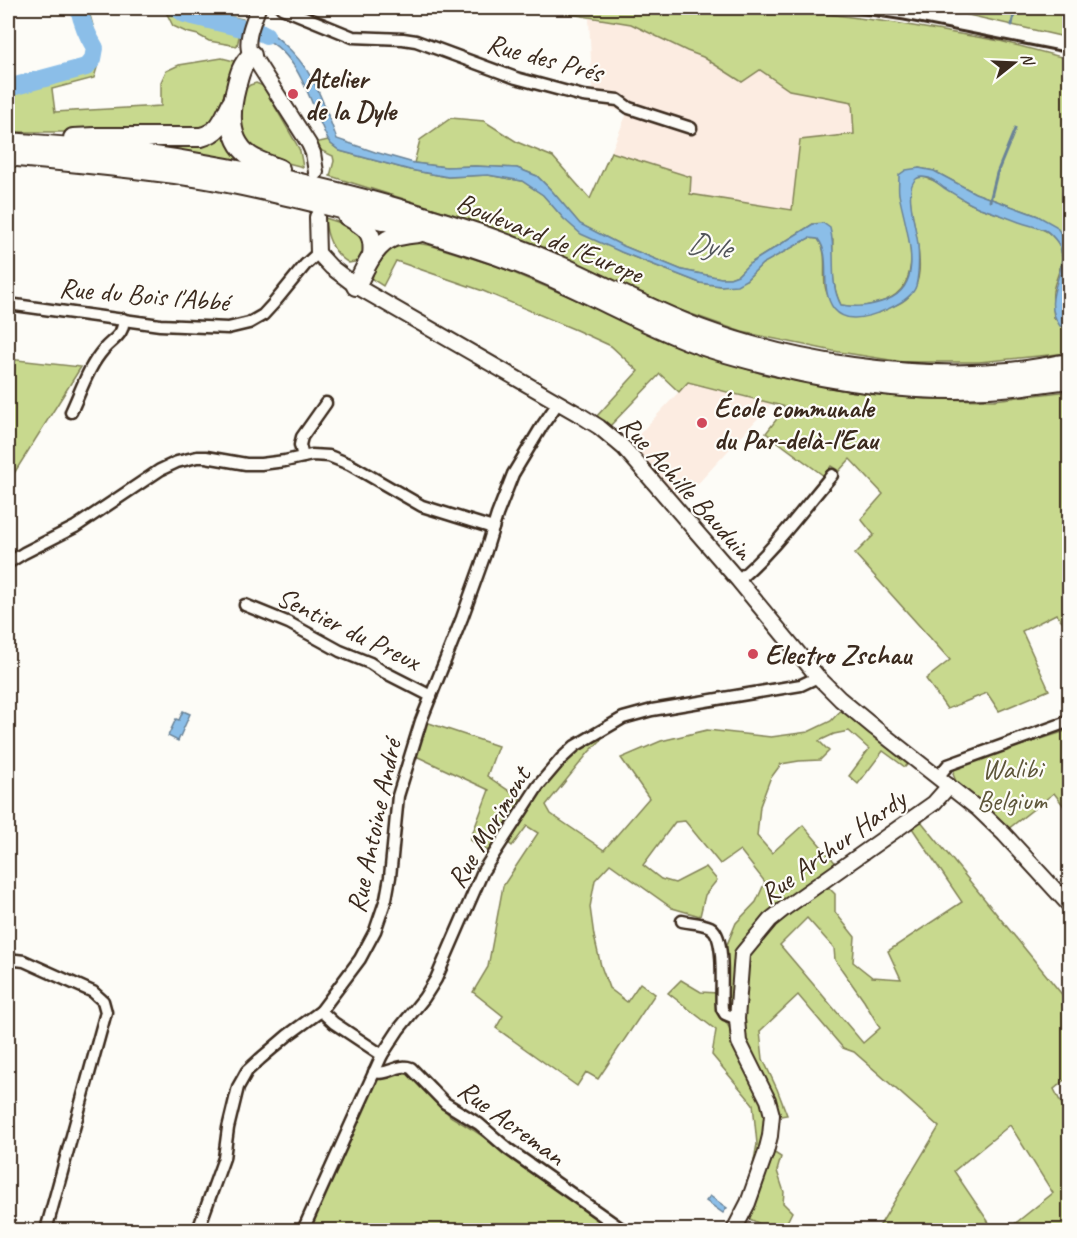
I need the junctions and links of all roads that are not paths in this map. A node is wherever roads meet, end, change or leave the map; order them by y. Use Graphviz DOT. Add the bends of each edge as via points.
graph roads {
  1 [pos="258,8"];
  2 [pos="282,8"];
  3 [pos="252,55"];
  4 [pos="231,105"];
  5 [pos="691,128"];
  6 [pos="8,142"];
  7 [pos="58,146"];
  8 [pos="8,156"];
  9 [pos="308,178"];
  10 [pos="334,207"];
  11 [pos="317,218"];
  12 [pos="425,232"];
  13 [pos="318,253"];
  14 [pos="372,256"];
  15 [pos="356,286"];
  16 [pos="8,303"];
  17 [pos="123,319"];
  18 [pos="1070,363"];
  19 [pos="1070,379"];
  20 [pos="326,403"];
  21 [pos="558,403"];
  22 [pos="71,412"];
  23 [pos="303,458"];
  24 [pos="832,475"];
  25 [pos="493,528"];
  26 [pos="9,559"];
  27 [pos="738,580"];
  28 [pos="244,605"];
  29 [pos="818,677"];
  30 [pos="431,696"];
  31 [pos="1070,721"];
  32 [pos="943,781"];
  33 [pos="1070,906"];
  34 [pos="682,921"];
  35 [pos="8,961"];
  36 [pos="321,1011"];
  37 [pos="737,1019"];
  38 [pos="382,1055"];
  39 [pos="374,1072"];
  40 [pos="46,1230"];
  41 [pos="198,1230"];
  42 [pos="303,1230"];
  43 [pos="623,1230"];
  44 [pos="734,1230"];
  1 -- 3 [label="street" via="248,45"];
  2 -- 5 [label="street, Rue des Prés" via="346,35 416,41 516,78 583,96 618,99 629,108"];
  3 -- 4 [label="highway" via="244,63"];
  3 -- 9 [label="street" via="309,144 313,153"];
  4 -- 7 [label="highway" via="211,135 84,137"];
  4 -- 9 [label="highway" via="234,134 248,155"];
  6 -- 7 [label="highway, Boulevard de l'Europe"];
  7 -- 9 [label="highway, Boulevard de l'Europe"];
  8 -- 10 [label="highway, Boulevard de l'Europe" via="190,176"];
  9 -- 18 [label="highway, Boulevard de l'Europe" via="524,250 700,329 752,346 845,366 958,374 1010,372"];
  10 -- 12 [label="highway, Boulevard de l'Europe"];
  10 -- 14 [label="highway" via="368,231 374,242"];
  11 -- 13 [label="street"];
  12 -- 14 [label="highway" via="393,238"];
  12 -- 19 [label="highway, Boulevard de l'Europe" via="562,282 696,344 748,360 842,380 893,386 1013,386"];
  13 -- 15 [label="street, Rue Achille Bauduin"];
  13 -- 17 [label="street, Rue du Bois l'Abbé" via="269,309 241,326 160,325"];
  14 -- 15 [label="highway"];
  15 -- 21 [label="street, Rue Achille Bauduin"];
  16 -- 17 [label="street, Rue du Bois l'Abbé"];
  17 -- 22 [label="street" via="124,326 96,359"];
  20 -- 23 [label="street" via="302,437"];
  21 -- 25 [label="street, Rue Antoine André" via="513,474"];
  21 -- 27 [label="street, Rue Achille Bauduin" via="599,427 624,448"];
  23 -- 25 [label="street" via="319,455 340,459 422,506"];
  23 -- 26 [label="street" via="261,464 207,457 177,462 75,527"];
  24 -- 27 [label="street"];
  25 -- 30 [label="street, Rue Antoine André"];
  27 -- 29 [label="street, Rue Achille Bauduin"];
  28 -- 30 [label="street, Sentier du Preux" via="289,623"];
  29 -- 32 [label="street, Rue Achille Bauduin"];
  29 -- 38 [label="street, Rue Morimont" via="801,685 632,715 569,751 538,786 483,871 436,979"];
  30 -- 36 [label="street, Rue Antoine André" via="398,796 382,914 360,958"];
  31 -- 32 [label="street" via="948,765"];
  32 -- 33 [label="street, Rue Achille Bauduin" via="1004,834"];
  32 -- 37 [label="street, Rue Arthur Hardy" via="934,803 770,920 742,954"];
  34 -- 37 [label="street, Rue Arthur Hardy" via="709,927 718,935 722,1009"];
  35 -- 40 [label="street" via="24,962 93,992 103,1001 106,1012"];
  36 -- 38 [label="street"];
  36 -- 41 [label="street, Rue Antoine André" via="260,1059 238,1087 224,1158"];
  37 -- 44 [label="street, Rue Arthur Hardy" via="739,1042 772,1115 766,1152"];
  38 -- 39 [label="street, Rue Morimont"];
  39 -- 42 [label="street, Rue Morimont"];
  39 -- 43 [label="street, Rue Acreman" via="408,1066 444,1104 479,1124"];
}
